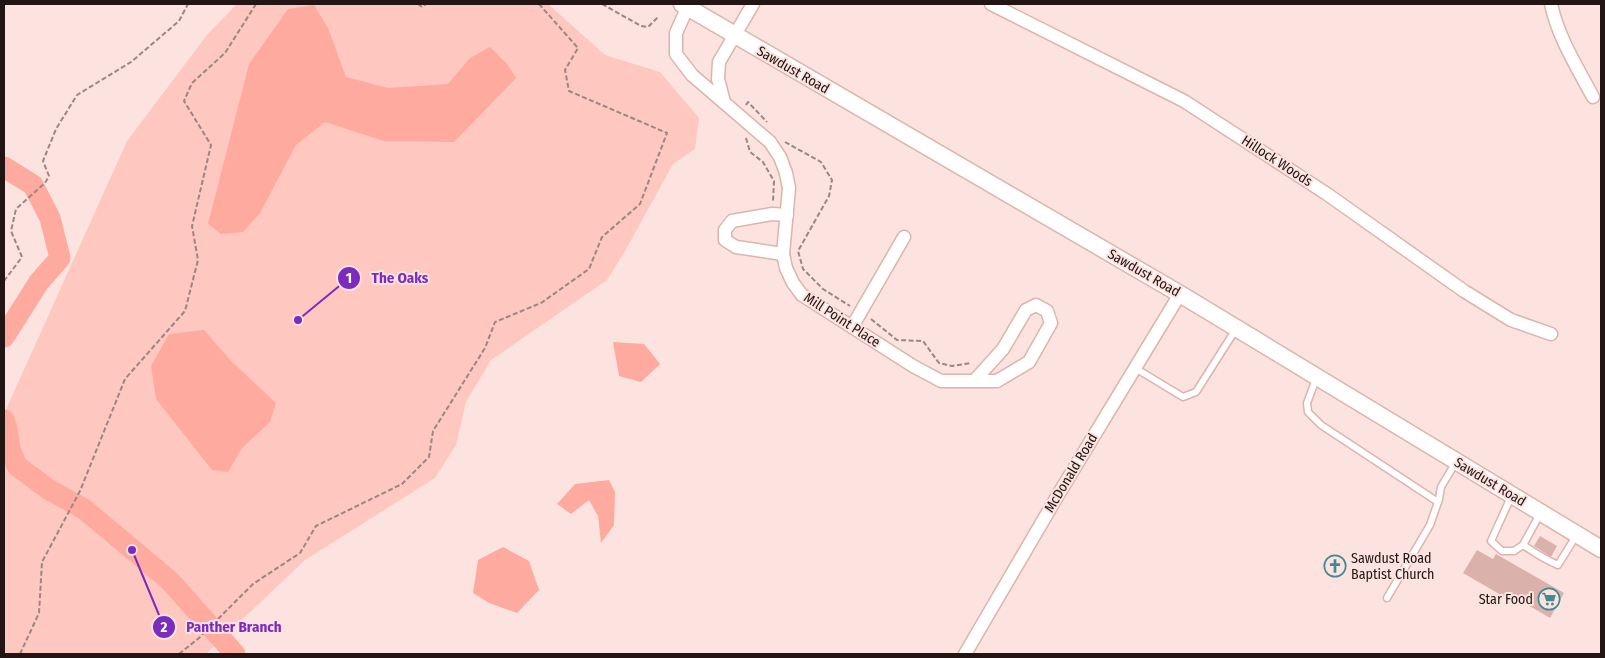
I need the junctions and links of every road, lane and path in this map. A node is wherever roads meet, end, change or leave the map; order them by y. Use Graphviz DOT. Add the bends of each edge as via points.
graph roads {
  1 [pos="188,4"];
  2 [pos="256,4"];
  3 [pos="418,4"];
  4 [pos="426,4"];
  5 [pos="539,4"];
  6 [pos="602,4"];
  7 [pos="753,4"];
  8 [pos="992,4"];
  9 [pos="1551,4"];
  10 [pos="686,5"];
  11 [pos="658,17"];
  12 [pos="735,36"];
  13 [pos="1593,97"];
  14 [pos="724,102"];
  15 [pos="737,113"];
  16 [pos="770,126"];
  17 [pos="745,137"];
  18 [pos="783,141"];
  19 [pos="772,214"];
  20 [pos="786,215"];
  21 [pos="904,237"];
  22 [pos="783,254"];
  23 [pos="4,281"];
  24 [pos="1180,294"];
  25 [pos="861,312"];
  26 [pos="852,327"];
  27 [pos="1236,328"];
  28 [pos="1552,334"];
  29 [pos="971,363"];
  30 [pos="1135,368"];
  31 [pos="1317,377"];
  32 [pos="975,380"];
  33 [pos="1456,461"];
  34 [pos="1512,495"];
  35 [pos="1438,502"];
  36 [pos="1541,512"];
  37 [pos="1577,535"];
  38 [pos="1523,545"];
  39 [pos="1601,549"];
  40 [pos="1387,598"];
  41 [pos="20,654"];
  42 [pos="179,654"];
  43 [pos="965,654"];
  1 -- 23 [label="path" via="178,21 131,62 77,95 56,128 43,161 49,176 16,209 10,231 22,257"];
  2 -- 41 [label="path" via="225,53 192,83 184,101 210,145 192,226 198,260 185,311 125,379 80,491 42,562 39,613"];
  3 -- 4 [label="path"];
  5 -- 42 [label="path" via="578,48 565,70 568,91 667,133 640,204 602,237 589,269 542,303 495,322 485,348 433,430 428,457 402,484 316,526 300,553 253,584"];
  6 -- 11 [label="path" via="641,26 648,27"];
  7 -- 12 [label="street"];
  8 -- 28 [label="street, Hillock Woods" via="1184,101 1327,194 1464,291 1511,320"];
  9 -- 13 [label="street" via="1568,51"];
  10 -- 12 [label="street, Sawdust Road"];
  10 -- 14 [label="street, Mill Point Place" via="676,33 676,54 692,75"];
  12 -- 14 [label="street" via="719,62 718,79"];
  12 -- 24 [label="street, Sawdust Road"];
  14 -- 15 [label="street, Mill Point Place"];
  15 -- 16 [label="path" via="748,102"];
  15 -- 20 [label="street, Mill Point Place" via="770,142 780,157 789,188"];
  17 -- 19 [label="path" via="750,152 763,162 774,181"];
  18 -- 25 [label="path" via="821,162 832,180 829,196 798,251 803,269 823,289"];
  19 -- 20 [label="street"];
  19 -- 22 [label="street" via="732,221 725,230 725,240 736,247"];
  20 -- 22 [label="street, Mill Point Place"];
  21 -- 25 [label="street"];
  22 -- 26 [label="street, Mill Point Place" via="786,268 802,295"];
  24 -- 27 [label="street, Sawdust Road"];
  24 -- 30 [label="street, McDonald Road"];
  25 -- 26 [label="street"];
  25 -- 29 [label="path" via="897,340 924,341 939,363 952,366"];
  26 -- 32 [label="street, Mill Point Place" via="941,381"];
  27 -- 30 [label="lane" via="1196,392 1182,398"];
  27 -- 31 [label="street, Sawdust Road"];
  30 -- 43 [label="street, McDonald Road"];
  31 -- 33 [label="street, Sawdust Road"];
  31 -- 35 [label="lane" via="1307,403 1308,412 1321,425"];
  32 -- 32 [label="street, Mill Point Place" via="997,381 1029,362 1051,323 1047,311 1036,305 1026,310 1003,349"];
  33 -- 34 [label="street, Sawdust Road"];
  33 -- 35 [label="lane" via="1441,487"];
  34 -- 36 [label="street, Sawdust Road"];
  34 -- 38 [label="lane" via="1491,541 1502,551 1514,551"];
  35 -- 40 [label="lane" via="1430,525"];
  36 -- 37 [label="street, Sawdust Road"];
  36 -- 38 [label="lane"];
  37 -- 38 [label="lane" via="1558,565"];
  37 -- 39 [label="street, Sawdust Road"];
}
